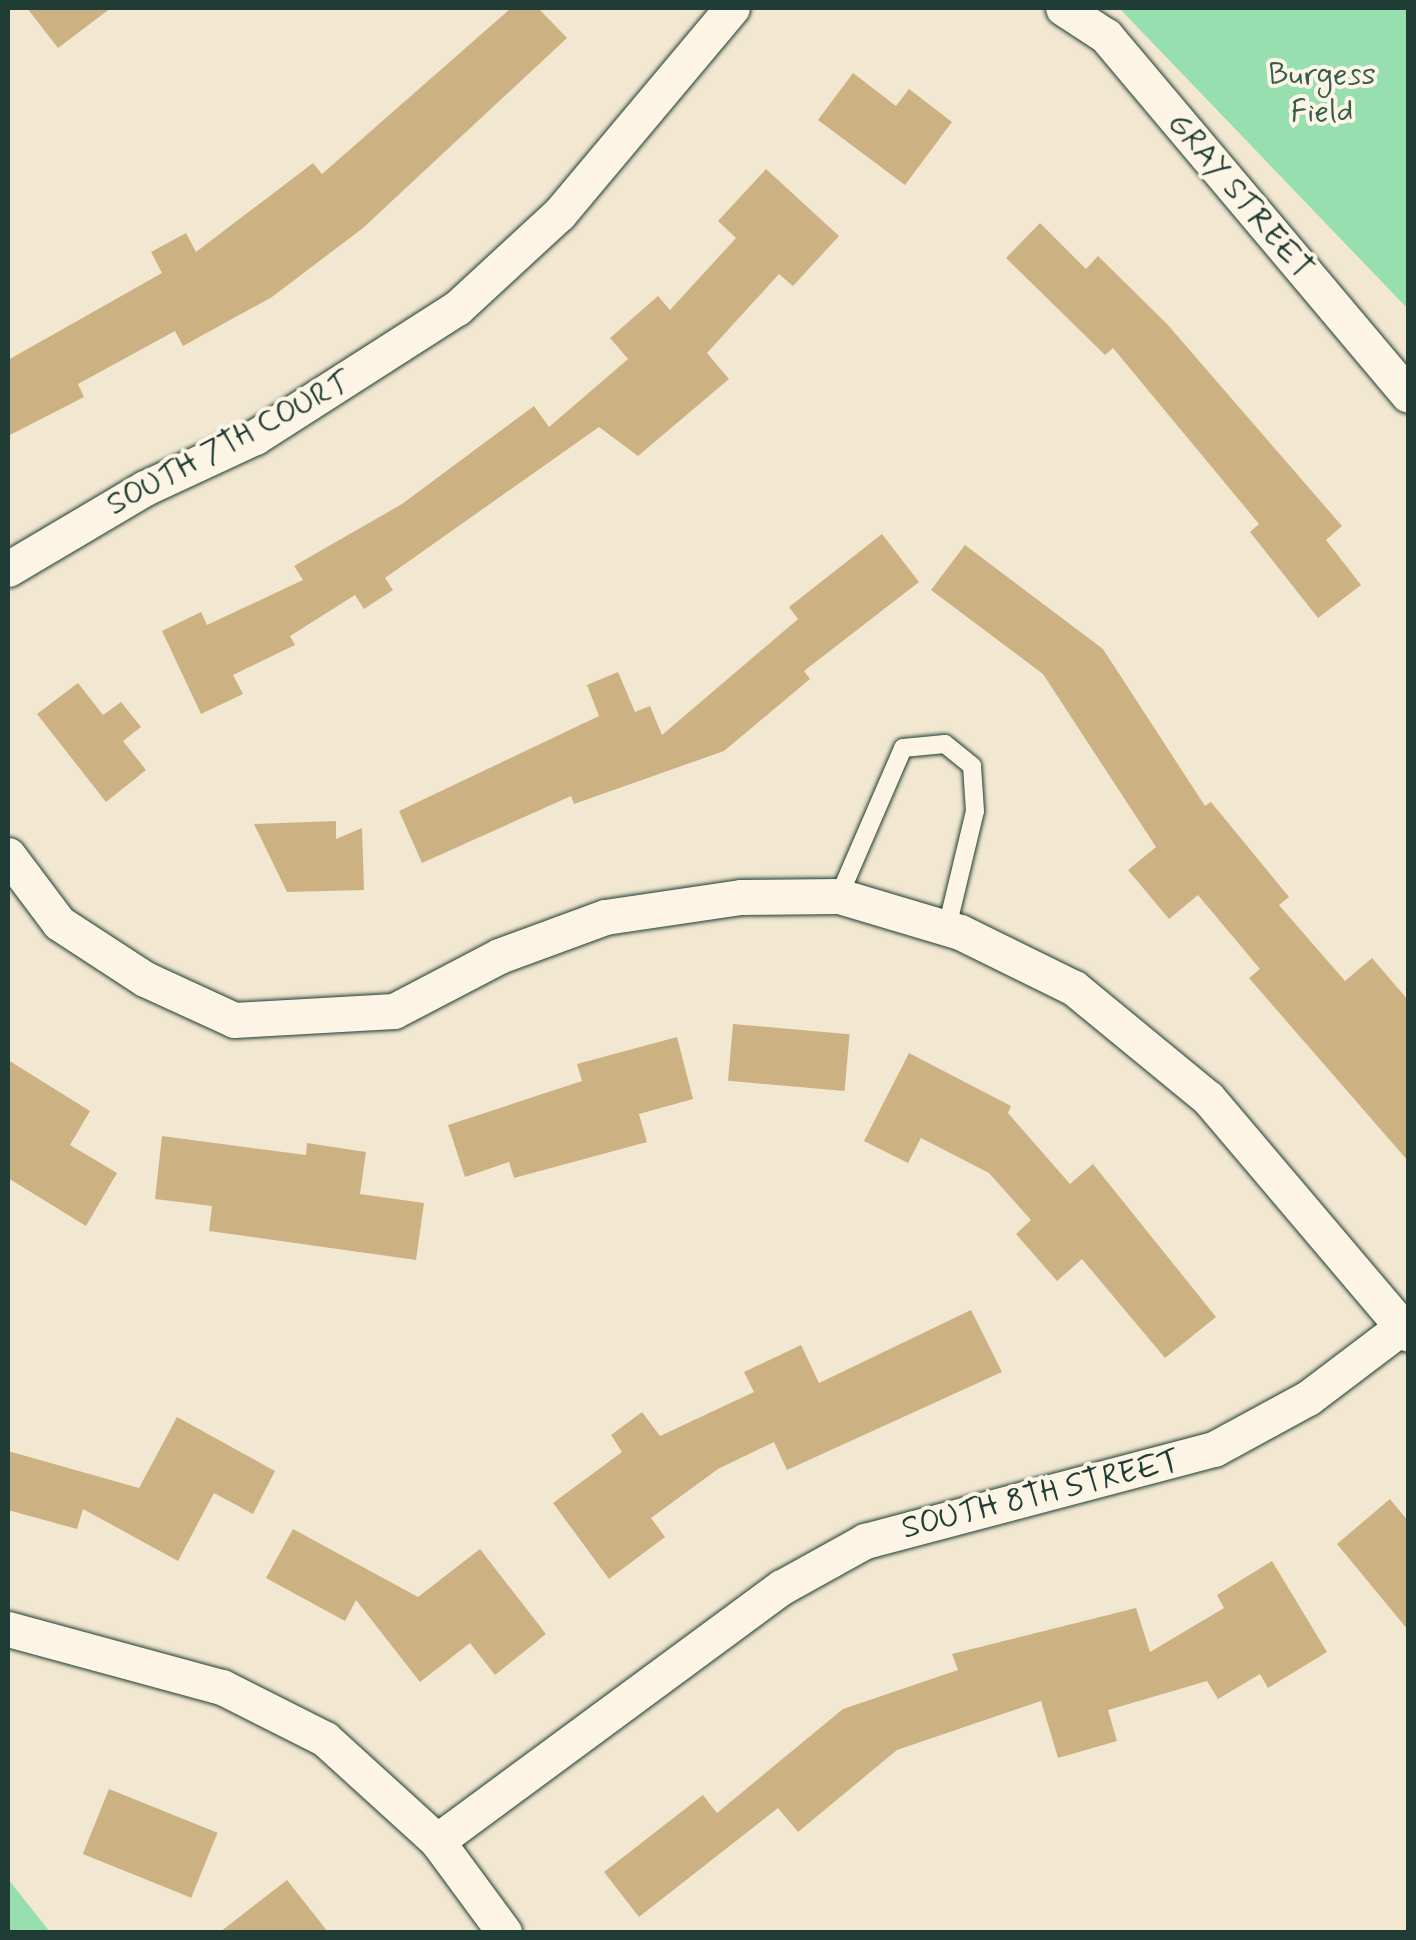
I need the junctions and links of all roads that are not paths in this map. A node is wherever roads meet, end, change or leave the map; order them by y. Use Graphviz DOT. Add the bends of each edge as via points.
graph roads {
  1 [pos="732,8"];
  2 [pos="1063,8"];
  3 [pos="1408,395"];
  4 [pos="8,569"];
  5 [pos="8,854"];
  6 [pos="839,896"];
  7 [pos="947,928"];
  8 [pos="1406,1330"];
  9 [pos="8,1628"];
  10 [pos="438,1841"];
  11 [pos="504,1932"];
  1 -- 4 [label="street, SOUTH 7TH COURT" via="559,214 457,308 255,438 145,488"];
  2 -- 3 [label="street, GRAY STREET" via="1106,36"];
  5 -- 6 [label="street" via="60,924 145,979 234,1020 394,1012 499,956 605,918 741,897"];
  6 -- 7 [label="street"];
  6 -- 7 [label="lane" via="904,748 945,744 972,766 975,812"];
  7 -- 8 [label="street" via="1074,988 1208,1098"];
  8 -- 10 [label="street, SOUTH 8TH STREET" via="1308,1398 1214,1449 865,1541 782,1587"];
  9 -- 10 [label="street" via="222,1686 325,1739"];
  10 -- 11 [label="street"];
}
